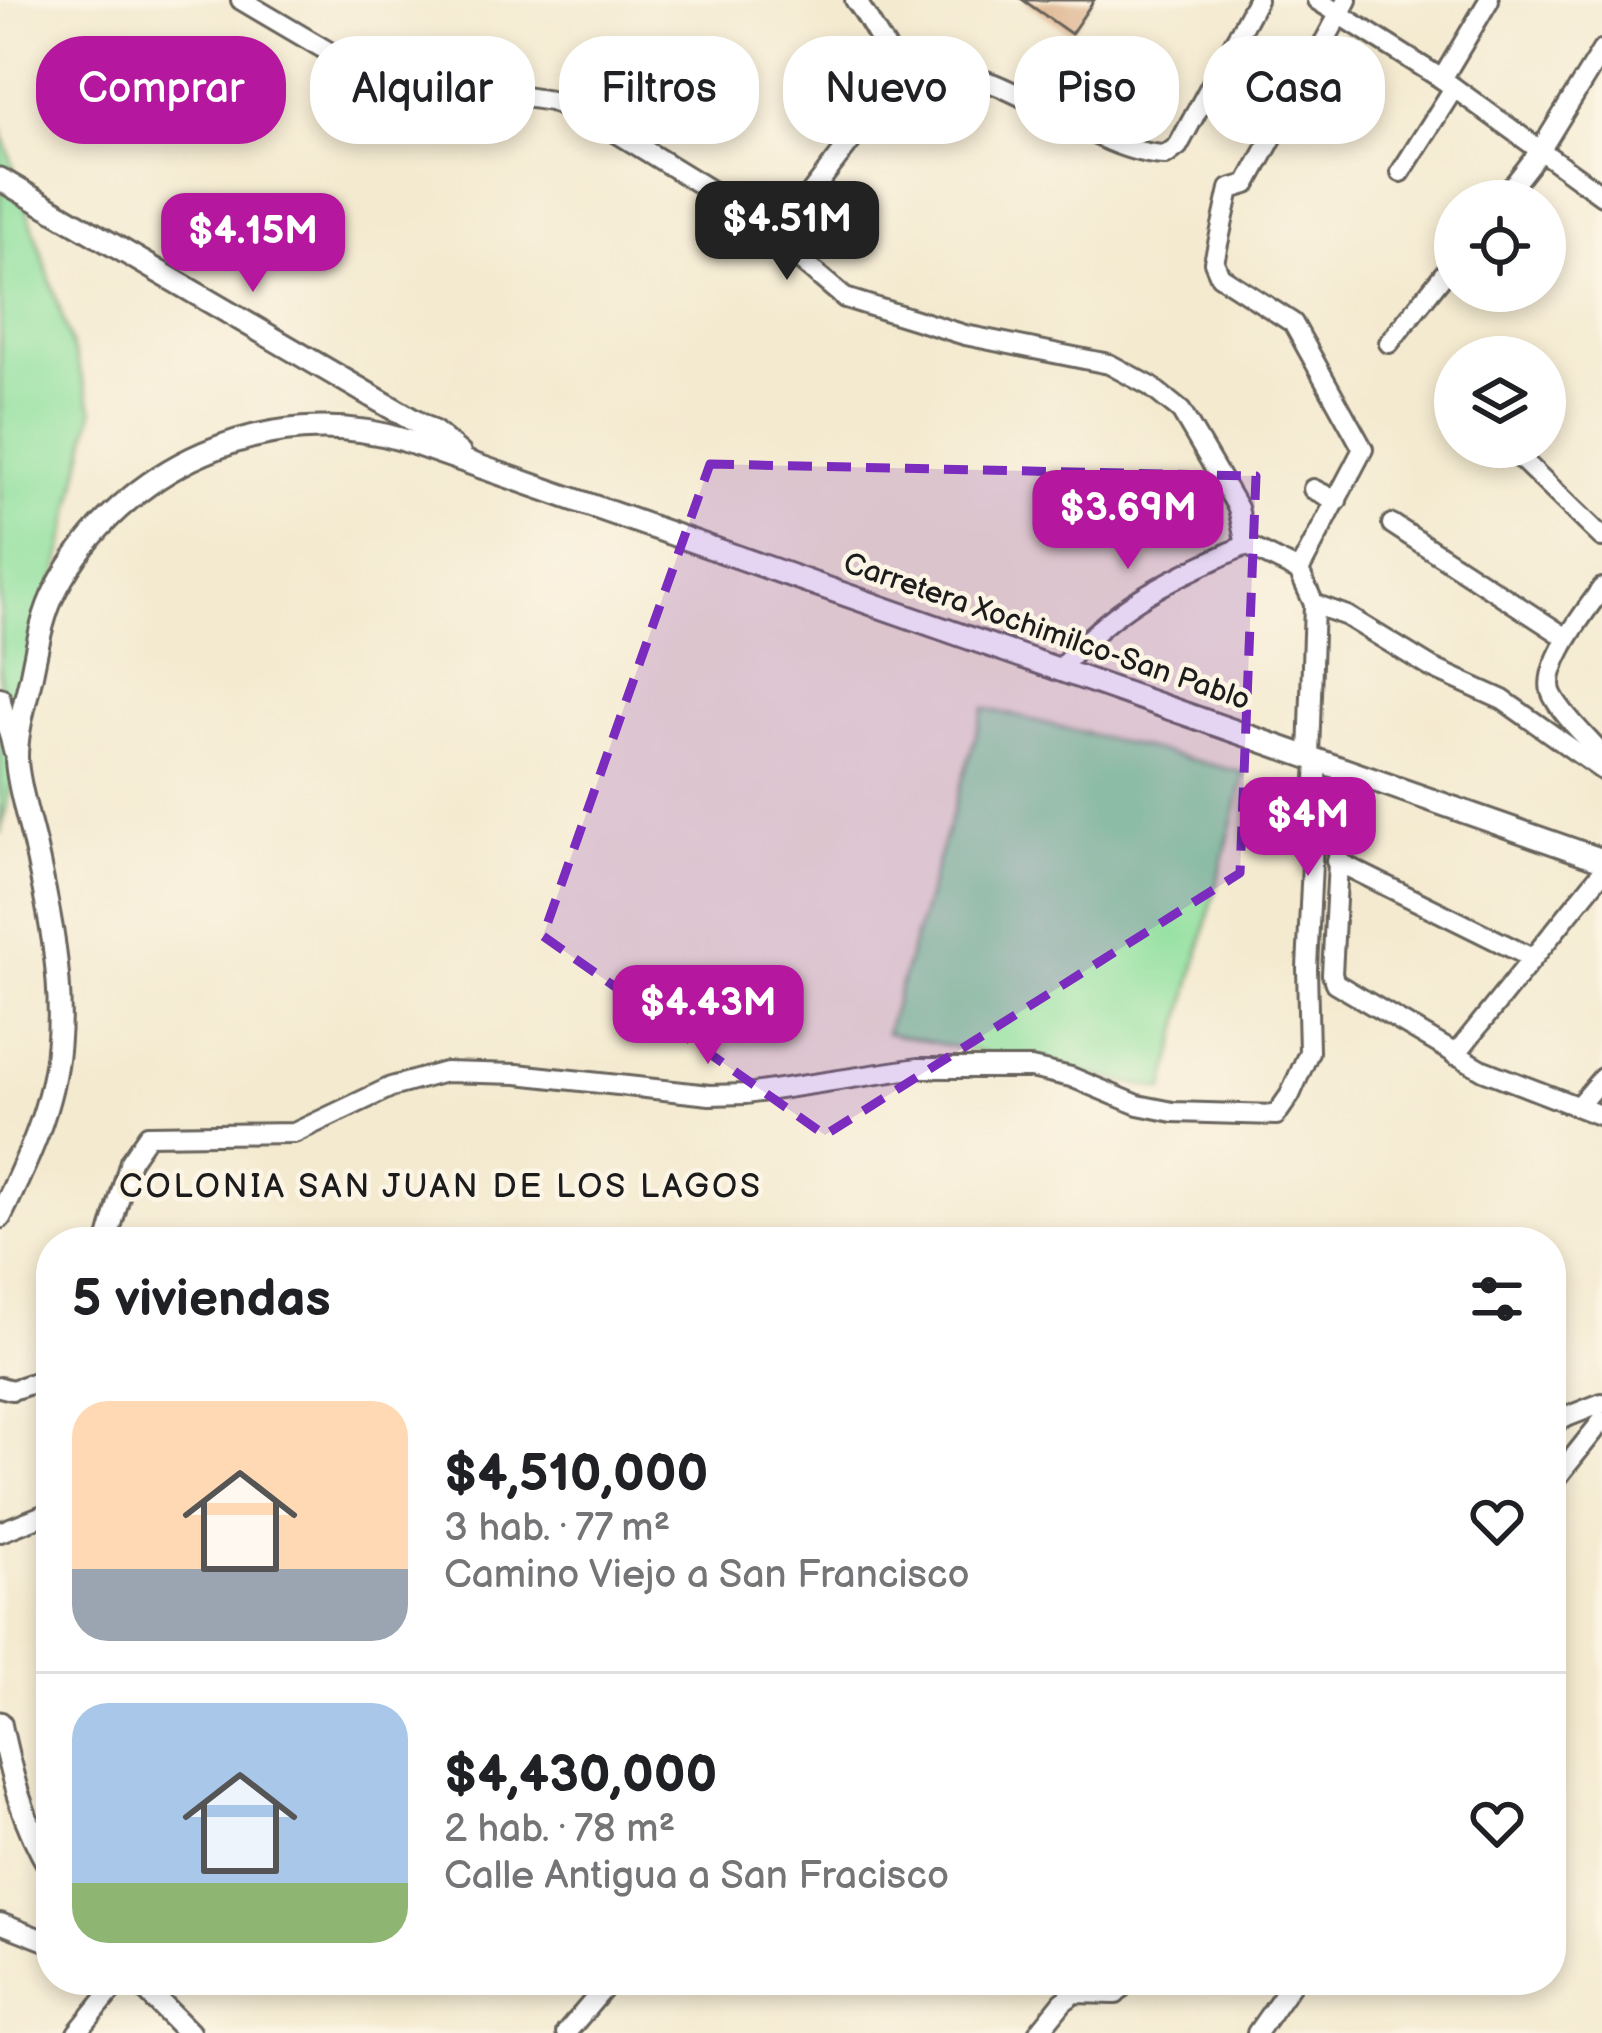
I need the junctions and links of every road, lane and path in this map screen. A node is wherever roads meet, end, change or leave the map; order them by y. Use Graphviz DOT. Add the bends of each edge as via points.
graph roads {
  1 [pos="241,0"];
  2 [pos="855,0"];
  3 [pos="884,0"];
  4 [pos="1257,0"];
  5 [pos="1317,0"];
  6 [pos="1489,0"];
  7 [pos="1343,7"];
  8 [pos="868,16"];
  9 [pos="1602,50"];
  10 [pos="1448,84"];
  11 [pos="849,144"];
  12 [pos="1540,151"];
  13 [pos="1401,172"];
  14 [pos="0,179"];
  15 [pos="1517,180"];
  16 [pos="1602,195"];
  17 [pos="777,237"];
  18 [pos="1434,287"];
  19 [pos="1389,344"];
  20 [pos="470,462"];
  21 [pos="1531,468"];
  22 [pos="1313,489"];
  23 [pos="1336,501"];
  24 [pos="1392,524"];
  25 [pos="1602,537"];
  26 [pos="1246,545"];
  27 [pos="1299,572"];
  28 [pos="1602,588"];
  29 [pos="1314,604"];
  30 [pos="1567,638"];
  31 [pos="1060,669"];
  32 [pos="0,697"];
  33 [pos="1602,754"];
  34 [pos="1313,758"];
  35 [pos="16,762"];
  36 [pos="1343,769"];
  37 [pos="1602,770"];
  38 [pos="1602,860"];
  39 [pos="1336,861"];
  40 [pos="1602,872"];
  41 [pos="1532,958"];
  42 [pos="1455,1055"];
  43 [pos="1602,1078"];
  44 [pos="1578,1106"];
  45 [pos="1602,1116"];
  46 [pos="0,1216"];
  47 [pos="111,1227"];
  48 [pos="36,1382"];
  49 [pos="0,1387"];
  50 [pos="1602,1403"];
  51 [pos="1566,1417"];
  52 [pos="1602,1420"];
  53 [pos="1566,1466"];
  54 [pos="36,1518"];
  55 [pos="0,1532"];
  56 [pos="0,1723"];
  57 [pos="36,1843"];
  58 [pos="0,1923"];
  59 [pos="36,1937"];
  60 [pos="108,1995"];
  61 [pos="152,1995"];
  62 [pos="598,1995"];
  63 [pos="1074,1995"];
  64 [pos="1284,1995"];
  65 [pos="76,2033"];
  66 [pos="189,2033"];
  67 [pos="566,2033"];
  68 [pos="1038,2033"];
  69 [pos="1257,2033"];
  1 -- 17 [label="street" via="365,73 551,101 617,133"];
  2 -- 8 [label="street"];
  3 -- 8 [label="street"];
  4 -- 8 [label="street" via="1166,155 1117,142 991,82 910,68 894,58"];
  5 -- 7 [label="street"];
  6 -- 10 [label="street"];
  7 -- 10 [label="street"];
  7 -- 23 [label="street" via="1247,184 1230,189 1214,262 1220,276 1293,323 1361,439 1358,464"];
  9 -- 12 [label="street"];
  10 -- 12 [label="street"];
  10 -- 13 [label="street"];
  11 -- 17 [label="street"];
  12 -- 15 [label="street"];
  12 -- 16 [label="street"];
  14 -- 20 [label="street" via="435,433"];
  17 -- 26 [label="street" via="845,298 965,335 1109,364 1150,386 1181,411 1238,508"];
  18 -- 19 [label="street"];
  20 -- 31 [label="street, Carretera Xochimilco-San Pablo"];
  20 -- 35 [label="street, Carretera Xochimilco-San Pablo" via="370,430 329,426 259,434 176,467 102,524 53,594"];
  21 -- 25 [label="street"];
  22 -- 23 [label="street"];
  23 -- 27 [label="street"];
  24 -- 30 [label="street"];
  26 -- 27 [label="street"];
  26 -- 31 [label="street" via="1112,615"];
  27 -- 29 [label="street"];
  28 -- 30 [label="street"];
  29 -- 34 [label="street"];
  29 -- 37 [label="street" via="1503,700"];
  30 -- 33 [label="street" via="1548,679 1551,694"];
  31 -- 34 [label="street, Carretera Xochimilco-San Pablo"];
  32 -- 35 [label="street"];
  34 -- 36 [label="street, Carretera Xochimilco-San Pablo"];
  34 -- 47 [label="street" via="1309,1052 1276,1114 1138,1106 1071,1077 1015,1067 918,1068 728,1094 445,1072 391,1087 295,1133 148,1135 130,1161"];
  35 -- 46 [label="street" via="54,950 59,1043 40,1131"];
  36 -- 38 [label="street, Carretera Xochimilco-San Pablo"];
  36 -- 39 [label="street"];
  39 -- 41 [label="street"];
  39 -- 42 [label="street" via="1335,983"];
  40 -- 41 [label="street"];
  41 -- 42 [label="street"];
  42 -- 44 [label="street"];
  43 -- 44 [label="street"];
  44 -- 45 [label="street"];
  48 -- 49 [label="street"];
  50 -- 51 [label="street"];
  52 -- 53 [label="street"];
  54 -- 55 [label="street"];
  56 -- 57 [label="street"];
  58 -- 59 [label="street"];
  60 -- 65 [label="street"];
  61 -- 66 [label="street"];
  62 -- 67 [label="street"];
  63 -- 68 [label="street"];
  64 -- 69 [label="street"];
}
